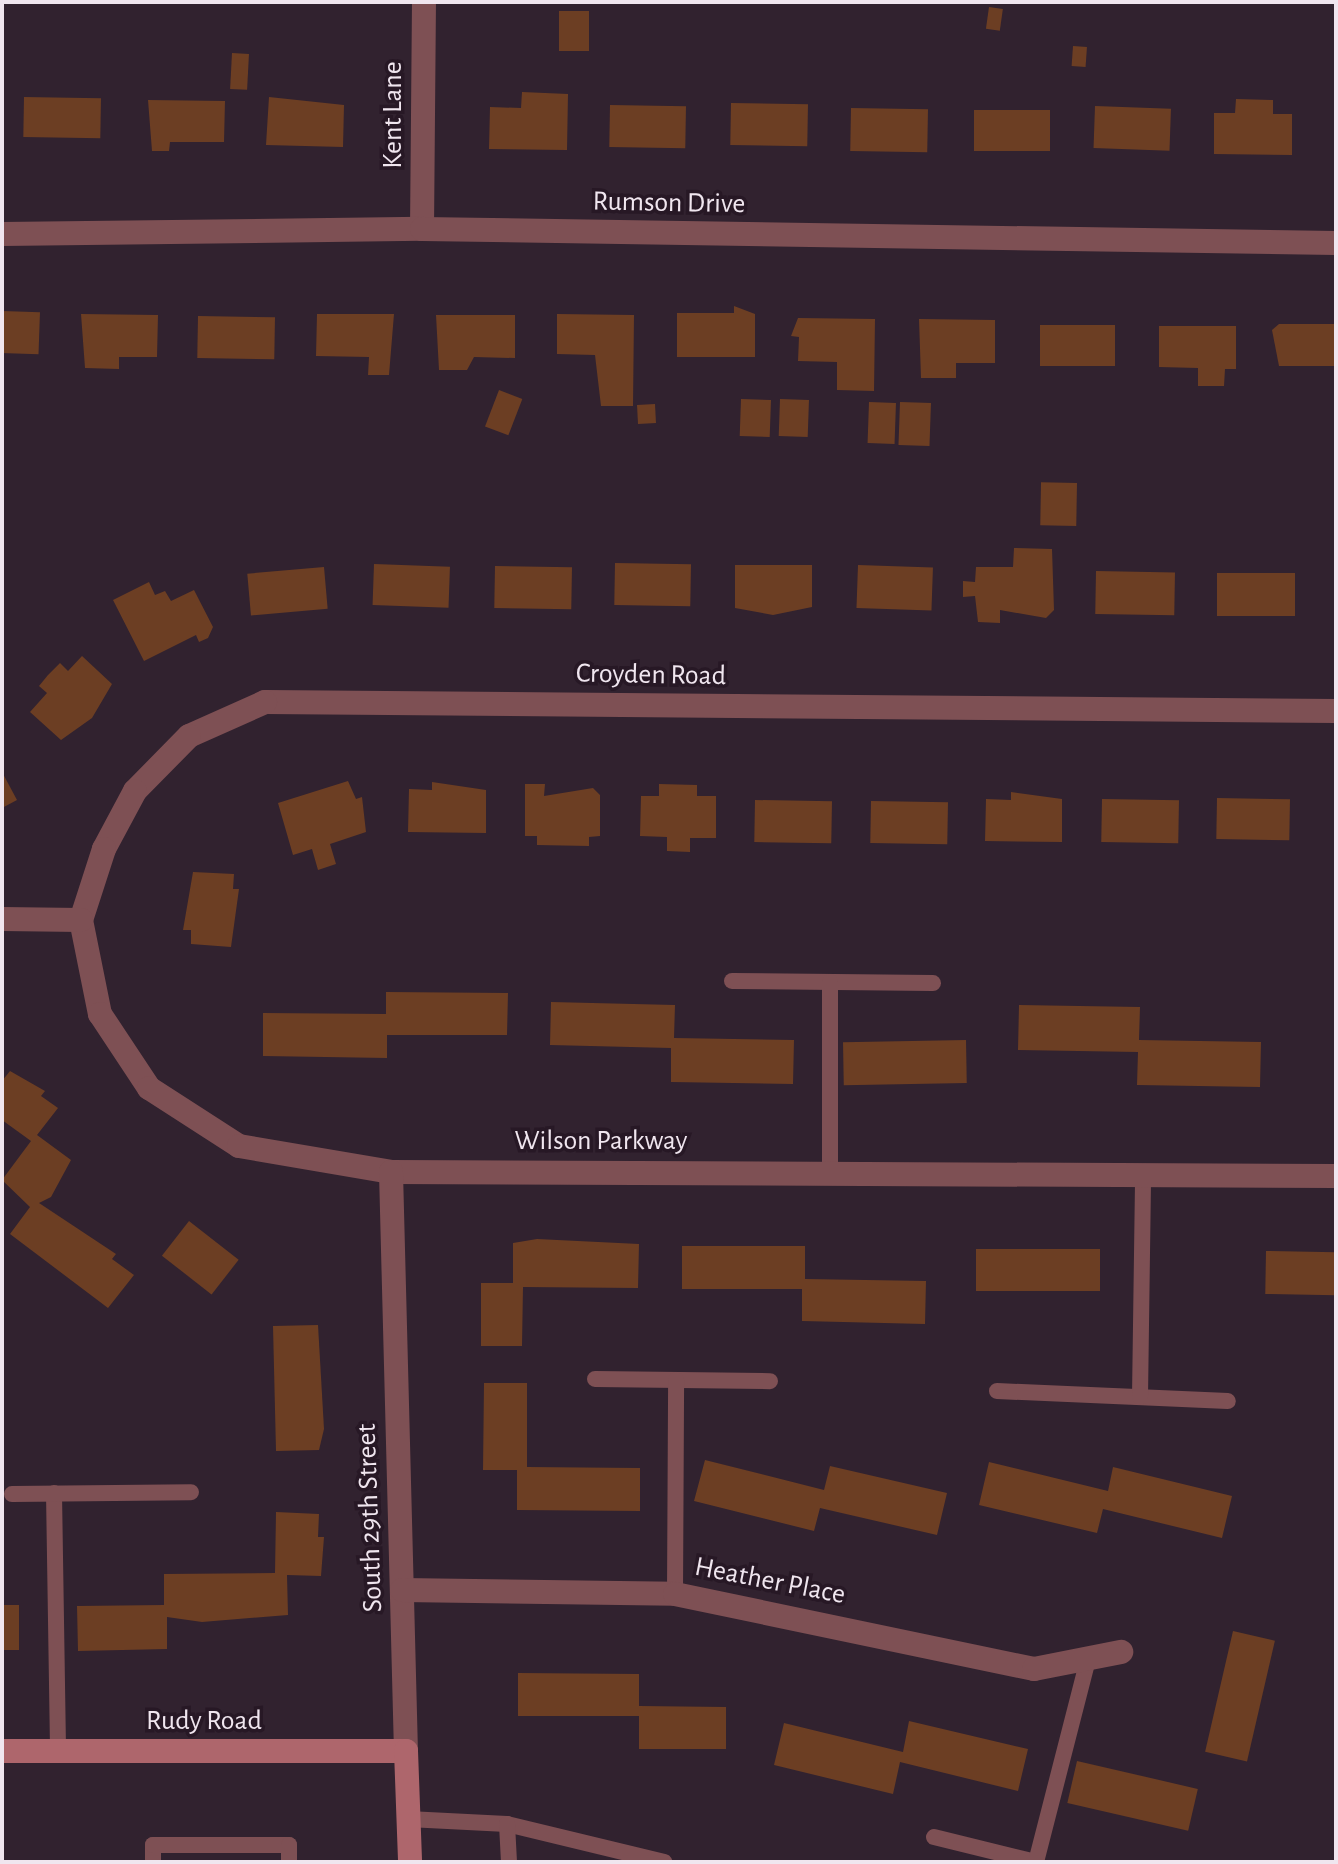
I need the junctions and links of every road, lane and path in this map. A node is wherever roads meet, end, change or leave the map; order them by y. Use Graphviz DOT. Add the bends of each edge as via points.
graph roads {
  1 [pos="424,2"];
  2 [pos="422,229"];
  3 [pos="2,234"];
  4 [pos="1336,243"];
  5 [pos="1336,711"];
  6 [pos="2,919"];
  7 [pos="81,920"];
  8 [pos="732,981"];
  9 [pos="830,982"];
  10 [pos="933,983"];
  11 [pos="391,1172"];
  12 [pos="830,1172"];
  13 [pos="1143,1174"];
  14 [pos="1336,1176"];
  15 [pos="595,1379"];
  16 [pos="676,1380"];
  17 [pos="770,1381"];
  18 [pos="997,1391"];
  19 [pos="1140,1397"];
  20 [pos="1228,1401"];
  21 [pos="191,1492"];
  22 [pos="54,1493"];
  23 [pos="12,1494"];
  24 [pos="402,1590"];
  25 [pos="675,1594"];
  26 [pos="1121,1652"];
  27 [pos="1088,1659"];
  28 [pos="2,1751"];
  29 [pos="58,1751"];
  30 [pos="406,1751"];
  31 [pos="408,1819"];
  32 [pos="507,1824"];
  33 [pos="934,1837"];
  34 [pos="153,1862"];
  35 [pos="289,1862"];
  36 [pos="410,1862"];
  37 [pos="509,1862"];
  38 [pos="664,1862"];
  39 [pos="1036,1862"];
  1 -- 2 [label="street, Kent Lane"];
  2 -- 3 [label="street, Rumson Drive"];
  2 -- 4 [label="street, Rumson Drive"];
  5 -- 7 [label="street, Croyden Road" via="265,702 189,736 135,791 104,849"];
  6 -- 7 [label="street"];
  7 -- 11 [label="street, Wilson Parkway" via="100,1014 149,1088 239,1146"];
  8 -- 9 [label="lane"];
  9 -- 10 [label="lane"];
  9 -- 12 [label="lane"];
  11 -- 12 [label="street, Wilson Parkway"];
  11 -- 24 [label="street, South 29th Street"];
  12 -- 13 [label="street, Wilson Parkway"];
  13 -- 14 [label="street, Wilson Parkway"];
  13 -- 19 [label="lane"];
  15 -- 16 [label="lane"];
  16 -- 17 [label="lane"];
  16 -- 25 [label="lane"];
  18 -- 19 [label="lane"];
  19 -- 20 [label="lane"];
  21 -- 22 [label="lane"];
  22 -- 23 [label="lane"];
  22 -- 29 [label="lane"];
  24 -- 25 [label="street, Heather Place"];
  24 -- 30 [label="street, South 29th Street"];
  25 -- 27 [label="street, Heather Place" via="1034,1669"];
  26 -- 27 [label="street, Heather Place"];
  27 -- 39 [label="lane"];
  28 -- 29 [label="street, Rudy Road"];
  29 -- 30 [label="street, Rudy Road"];
  30 -- 31 [label="street, South 29th Street"];
  31 -- 32 [label="lane"];
  31 -- 36 [label="street, South 29th Street"];
  32 -- 37 [label="lane"];
  32 -- 38 [label="lane"];
  33 -- 39 [label="lane"];
  34 -- 35 [label="lane" via="153,1845 289,1845"];
}
